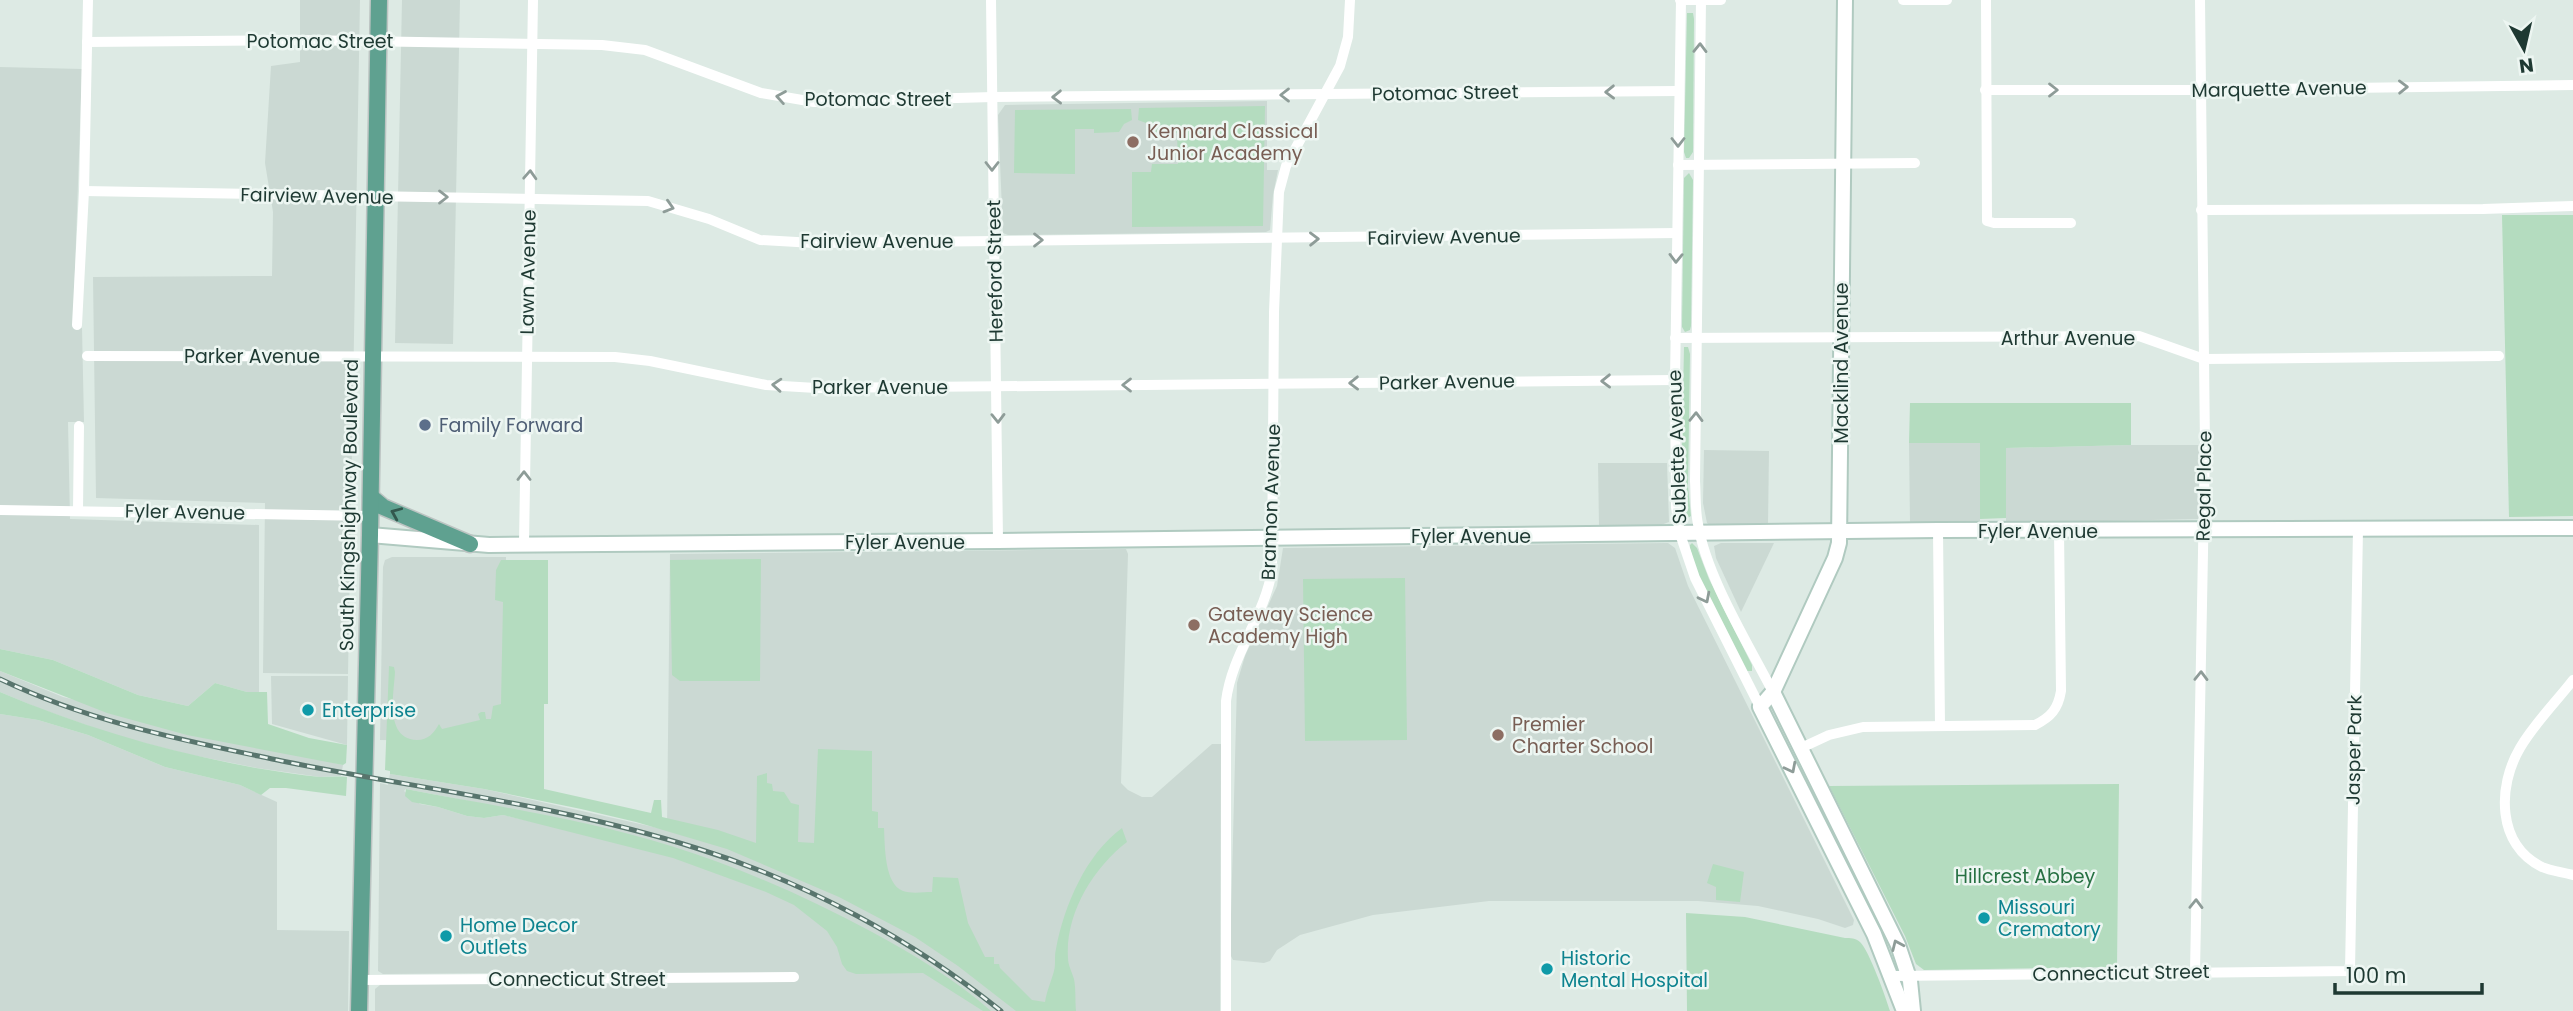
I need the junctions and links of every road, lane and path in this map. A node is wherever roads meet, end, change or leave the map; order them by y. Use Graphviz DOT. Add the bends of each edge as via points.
graph roads {
  1 [pos="88,0"];
  2 [pos="379,0"];
  3 [pos="533,0"];
  4 [pos="991,0"];
  5 [pos="1350,0"];
  6 [pos="1681,0"];
  7 [pos="1701,0"];
  8 [pos="1721,0"];
  9 [pos="1845,0"];
  10 [pos="1903,0"];
  11 [pos="1947,0"];
  12 [pos="1986,0"];
  13 [pos="2200,0"];
  14 [pos="378,41"];
  15 [pos="87,42"];
  16 [pos="532,44"];
  17 [pos="2573,85"];
  18 [pos="1985,90"];
  19 [pos="2202,90"];
  20 [pos="1678,91"];
  21 [pos="1326,94"];
  22 [pos="993,97"];
  23 [pos="1915,163"];
  24 [pos="1843,164"];
  25 [pos="1678,165"];
  26 [pos="1699,165"];
  27 [pos="84,191"];
  28 [pos="375,197"];
  29 [pos="528,198"];
  30 [pos="2573,206"];
  31 [pos="2202,210"];
  32 [pos="2071,223"];
  33 [pos="1677,233"];
  34 [pos="1276,239"];
  35 [pos="994,240"];
  36 [pos="77,325"];
  37 [pos="1675,338"];
  38 [pos="1840,338"];
  39 [pos="1697,339"];
  40 [pos="88,356"];
  41 [pos="372,356"];
  42 [pos="527,356"];
  43 [pos="2499,356"];
  44 [pos="2204,359"];
  45 [pos="1675,380"];
  46 [pos="1273,384"];
  47 [pos="997,386"];
  48 [pos="79,426"];
  49 [pos="371,497"];
  50 [pos="0,510"];
  51 [pos="78,510"];
  52 [pos="370,516"];
  53 [pos="2573,528"];
  54 [pos="2358,529"];
  55 [pos="1938,530"];
  56 [pos="2204,530"];
  57 [pos="2059,531"];
  58 [pos="1839,533"];
  59 [pos="1680,534"];
  60 [pos="1700,534"];
  61 [pos="370,535"];
  62 [pos="1274,537"];
  63 [pos="998,541"];
  64 [pos="470,544"];
  65 [pos="524,544"];
  66 [pos="2573,680"];
  67 [pos="1773,692"];
  68 [pos="1760,708"];
  69 [pos="1940,726"];
  70 [pos="1801,748"];
  71 [pos="2573,875"];
  72 [pos="2350,971"];
  73 [pos="2195,972"];
  74 [pos="1892,976"];
  75 [pos="1909,976"];
  76 [pos="794,977"];
  77 [pos="359,980"];
  78 [pos="359,1011"];
  79 [pos="1226,1011"];
  80 [pos="1904,1011"];
  81 [pos="1913,1011"];
  1 -- 15 [label="street"];
  2 -- 14 [label="main road, South Kingshighway Boulevard"];
  3 -- 16 [label="street, Lawn Avenue"];
  4 -- 22 [label="street, Hereford Street"];
  5 -- 21 [label="street, Brannon Avenue" via="1346,49"];
  6 -- 7 [label="street"];
  6 -- 20 [label="street, Sublette Avenue"];
  7 -- 8 [label="street"];
  26 -- 7 [label="street, Sublette Avenue, one-way"];
  9 -- 24 [label="street, Macklind Avenue"];
  10 -- 11 [label="street"];
  12 -- 18 [label="street"];
  13 -- 19 [label="street, Regal Place"];
  14 -- 15 [label="street, Potomac Street"];
  14 -- 16 [label="street, Potomac Street"];
  14 -- 28 [label="main road, South Kingshighway Boulevard"];
  15 -- 27 [label="street"];
  22 -- 16 [label="street, Potomac Street, one-way" via="814,102 761,93 645,50"];
  29 -- 16 [label="street, Lawn Avenue, one-way"];
  19 -- 17 [label="street, Marquette Avenue, one-way"];
  18 -- 19 [label="street, Marquette Avenue, one-way"];
  18 -- 32 [label="street" via="1987,220"];
  19 -- 31 [label="street, Regal Place"];
  20 -- 21 [label="street, Potomac Street, one-way"];
  20 -- 25 [label="street, Sublette Avenue, one-way"];
  21 -- 22 [label="street, Potomac Street, one-way"];
  21 -- 34 [label="street, Brannon Avenue" via="1282,174"];
  22 -- 35 [label="street, Hereford Street, one-way"];
  23 -- 24 [label="street"];
  24 -- 26 [label="street"];
  24 -- 38 [label="street, Macklind Avenue"];
  25 -- 26 [label="street"];
  25 -- 33 [label="street, Sublette Avenue"];
  26 -- 39 [label="street, Sublette Avenue"];
  27 -- 28 [label="street, Fairview Avenue"];
  27 -- 36 [label="street"];
  28 -- 29 [label="street, Fairview Avenue, one-way"];
  28 -- 41 [label="main road, South Kingshighway Boulevard"];
  29 -- 35 [label="street, Fairview Avenue, one-way" via="648,201 760,240"];
  29 -- 42 [label="street, Lawn Avenue"];
  30 -- 31 [label="street"];
  31 -- 44 [label="street, Regal Place"];
  34 -- 33 [label="street, Fairview Avenue, one-way"];
  33 -- 37 [label="street, Sublette Avenue, one-way"];
  35 -- 34 [label="street, Fairview Avenue, one-way"];
  34 -- 46 [label="street, Brannon Avenue"];
  35 -- 47 [label="street, Hereford Street"];
  37 -- 39 [label="street, Arthur Avenue"];
  37 -- 45 [label="street, Sublette Avenue"];
  38 -- 39 [label="street, Arthur Avenue"];
  38 -- 44 [label="street, Arthur Avenue" via="2139,336"];
  38 -- 58 [label="street, Macklind Avenue"];
  60 -- 39 [label="street, Sublette Avenue, one-way" via="1695,481"];
  40 -- 41 [label="street, Parker Avenue"];
  41 -- 42 [label="street, Parker Avenue"];
  41 -- 49 [label="main road, South Kingshighway Boulevard"];
  47 -- 42 [label="street, Parker Avenue, one-way" via="779,386 650,361"];
  65 -- 42 [label="street, Lawn Avenue, one-way"];
  43 -- 44 [label="street, Arthur Avenue"];
  44 -- 56 [label="street, Regal Place"];
  45 -- 46 [label="street, Parker Avenue, one-way"];
  45 -- 59 [label="street, Sublette Avenue"];
  46 -- 47 [label="street, Parker Avenue, one-way"];
  46 -- 62 [label="street, Brannon Avenue"];
  47 -- 63 [label="street, Hereford Street, one-way"];
  48 -- 51 [label="street"];
  49 -- 52 [label="main road, South Kingshighway Boulevard"];
  64 -- 49 [label="main road, one-way" via="383,507"];
  50 -- 51 [label="street, Fyler Avenue"];
  51 -- 52 [label="street, Fyler Avenue"];
  52 -- 61 [label="main road, South Kingshighway Boulevard"];
  53 -- 54 [label="street, Fyler Avenue"];
  54 -- 56 [label="street, Fyler Avenue"];
  54 -- 72 [label="street, Jasper Park"];
  55 -- 57 [label="street, Fyler Avenue"];
  55 -- 58 [label="street, Fyler Avenue"];
  55 -- 69 [label="street"];
  56 -- 57 [label="street, Fyler Avenue"];
  73 -- 56 [label="street, Regal Place, one-way"];
  57 -- 69 [label="street" via="2061,691 2055,712 2035,725"];
  58 -- 60 [label="street, Fyler Avenue"];
  58 -- 67 [label="street, Macklind Avenue" via="1835,558"];
  59 -- 60 [label="street, Fyler Avenue"];
  59 -- 62 [label="street, Fyler Avenue"];
  59 -- 68 [label="street, Sublette Avenue, one-way" via="1695,578"];
  60 -- 67 [label="street, Sublette Avenue" via="1719,586"];
  61 -- 64 [label="street, Fyler Avenue"];
  61 -- 77 [label="main road, South Kingshighway Boulevard"];
  62 -- 63 [label="street, Fyler Avenue"];
  62 -- 79 [label="street, Brannon Avenue" via="1267,593 1236,660 1226,701"];
  63 -- 65 [label="street, Fyler Avenue"];
  64 -- 65 [label="street, Fyler Avenue"];
  66 -- 71 [label="street" via="2520,748 2504,809 2519,849 2543,868"];
  67 -- 68 [label="street, Macklind Avenue"];
  67 -- 70 [label="street, Sublette Avenue"];
  68 -- 74 [label="street, Sublette Avenue, one-way"];
  69 -- 70 [label="street" via="1863,727"];
  75 -- 70 [label="street, Sublette Avenue, one-way"];
  72 -- 73 [label="street, Connecticut Street"];
  73 -- 75 [label="street, Connecticut Street"];
  74 -- 75 [label="street, Connecticut Street"];
  74 -- 80 [label="street, Sublette Avenue"];
  75 -- 81 [label="street, Sublette Avenue"];
  76 -- 77 [label="street, Connecticut Street"];
  77 -- 78 [label="main road, South Kingshighway Boulevard"];
}
